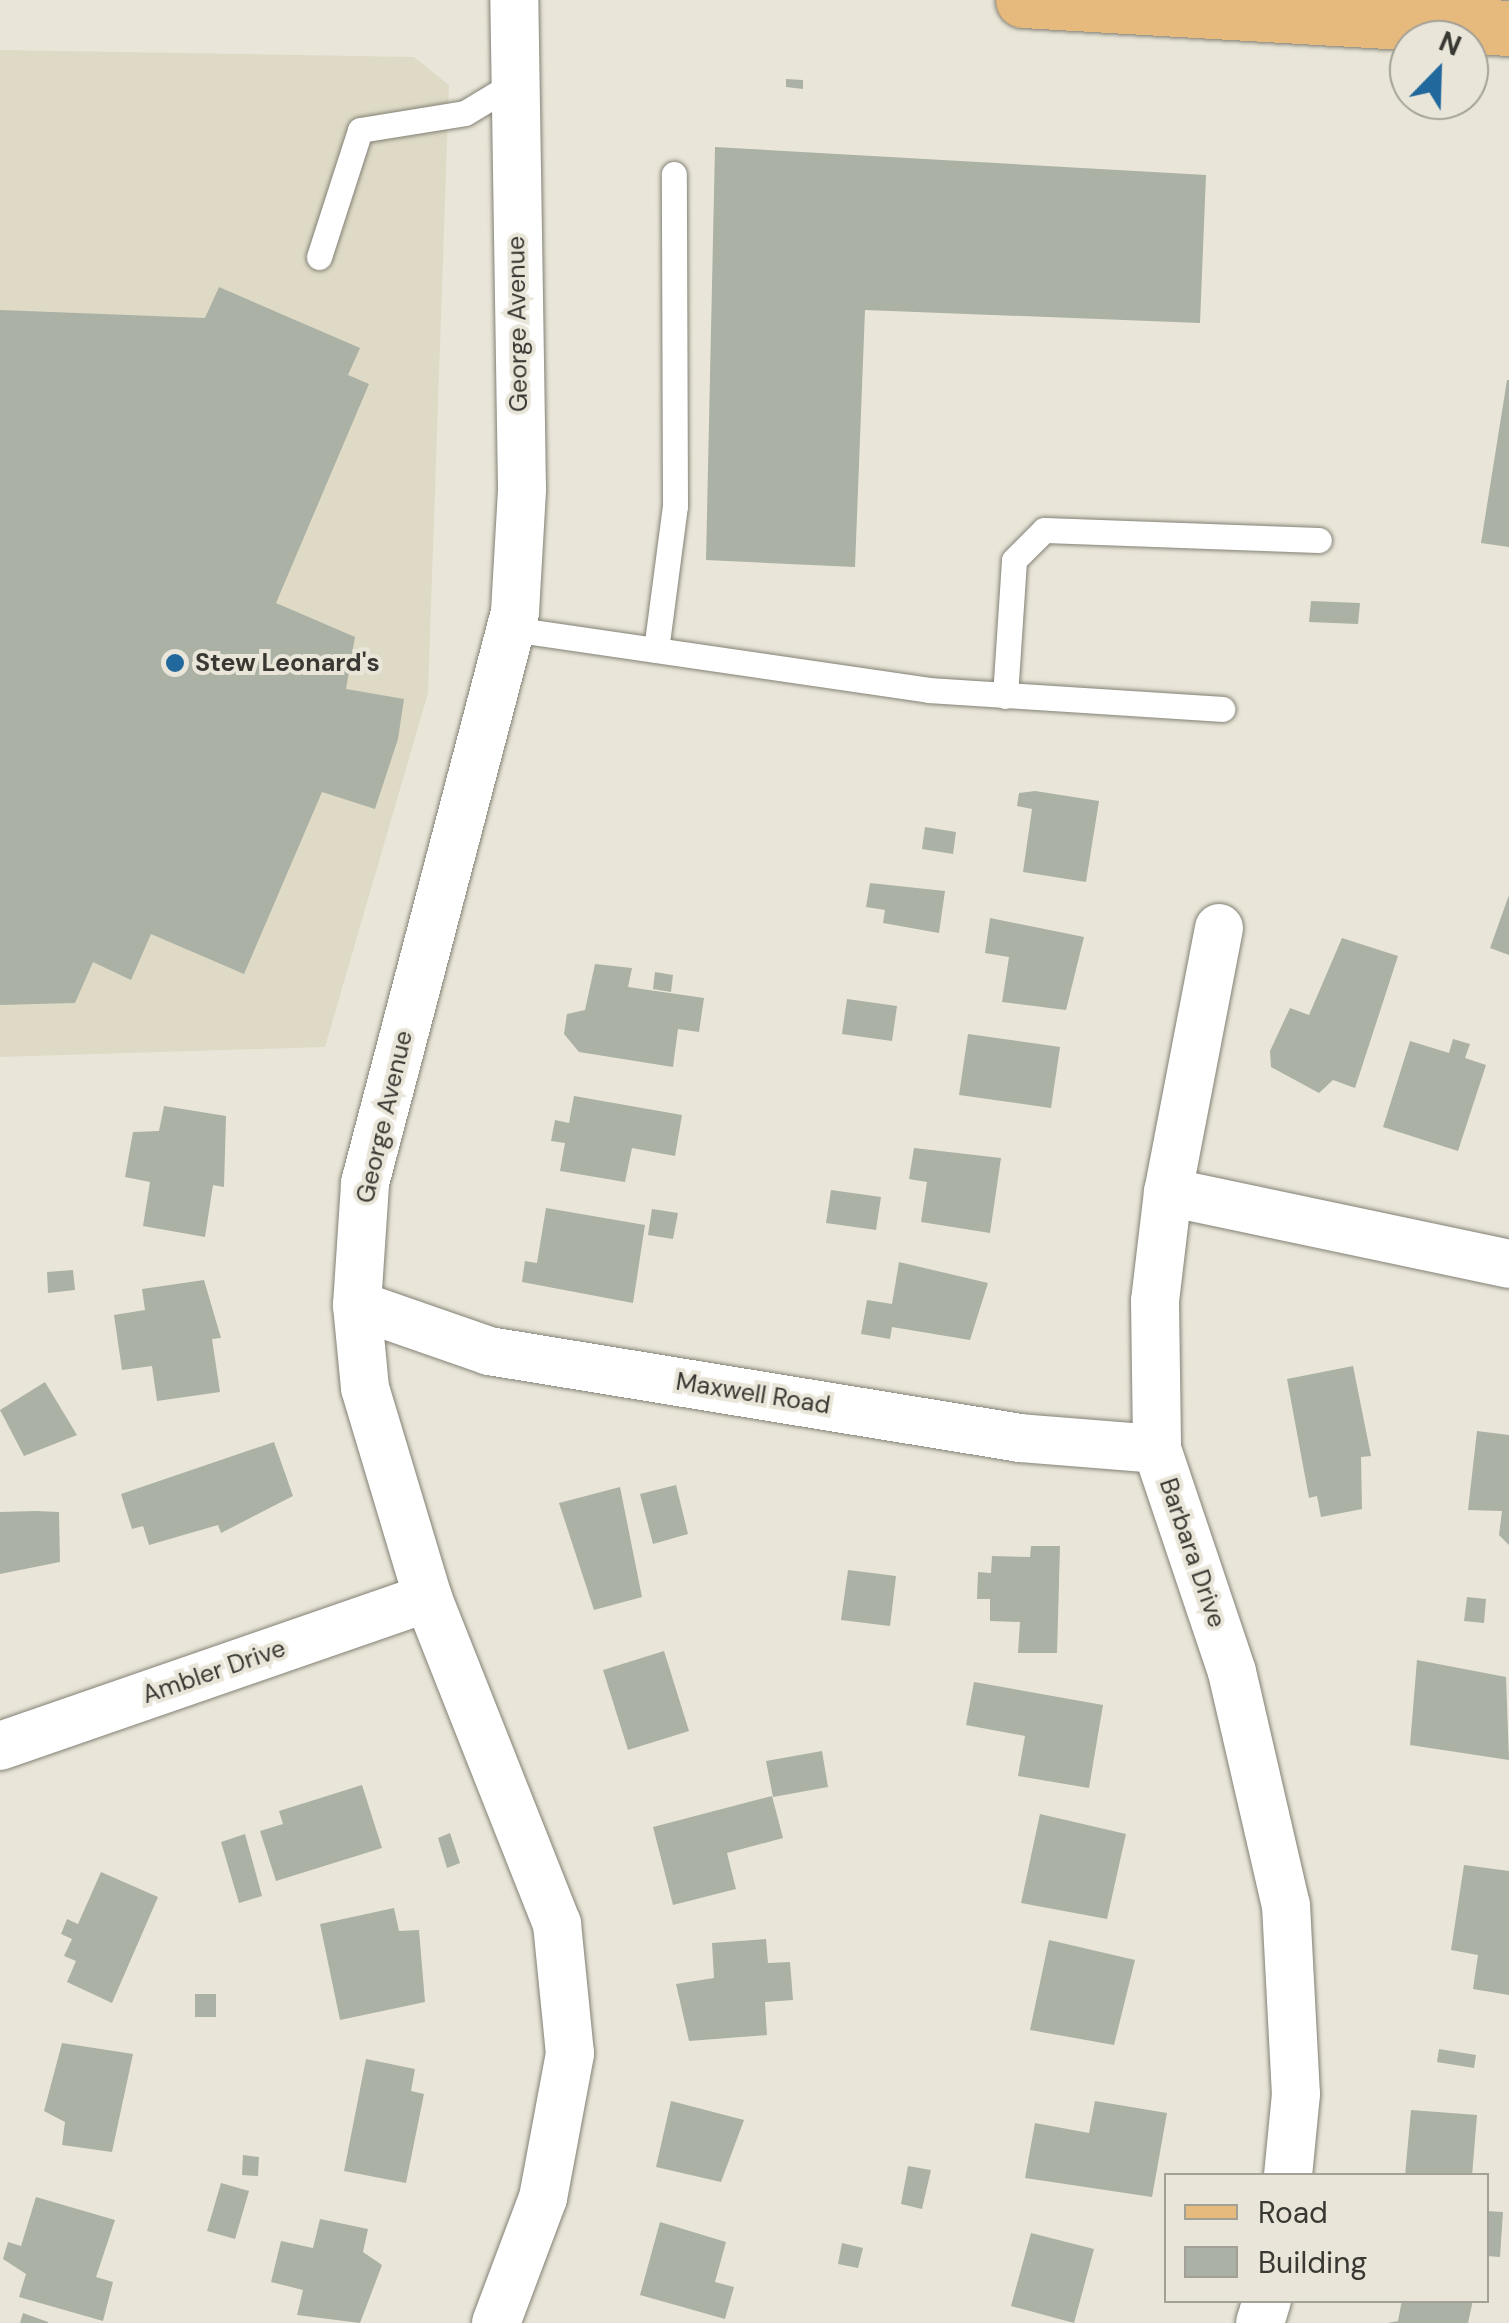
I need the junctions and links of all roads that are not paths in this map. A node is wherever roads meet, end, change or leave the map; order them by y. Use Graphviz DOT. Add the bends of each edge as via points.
graph roads {
  1 [pos="514,0"];
  2 [pos="1022,0"];
  3 [pos="1509,28"];
  4 [pos="512,84"];
  5 [pos="674,174"];
  6 [pos="320,257"];
  7 [pos="1319,540"];
  8 [pos="511,629"];
  9 [pos="656,650"];
  10 [pos="1005,696"];
  11 [pos="1222,709"];
  12 [pos="1219,928"];
  13 [pos="1168,1192"];
  14 [pos="1509,1264"];
  15 [pos="358,1305"];
  16 [pos="1157,1449"];
  17 [pos="428,1598"];
  18 [pos="0,1746"];
  19 [pos="1288,2173"];
  20 [pos="496,2323"];
  1 -- 4 [label="street, George Avenue"];
  2 -- 3 [label="main road"];
  4 -- 6 [label="lane" via="465,114 360,130"];
  4 -- 8 [label="street, George Avenue" via="522,489"];
  5 -- 9 [label="lane" via="675,506"];
  7 -- 10 [label="lane" via="1044,530 1014,560"];
  8 -- 9 [label="lane"];
  8 -- 15 [label="street, George Avenue" via="365,1183"];
  9 -- 10 [label="lane"];
  10 -- 11 [label="lane"];
  12 -- 13 [label="street, Barbara Drive"];
  13 -- 14 [label="street"];
  13 -- 16 [label="street, Barbara Drive" via="1155,1301"];
  15 -- 16 [label="street, Maxwell Road" via="488,1351 1020,1438"];
  15 -- 17 [label="street, George Avenue" via="365,1388"];
  16 -- 19 [label="street, Barbara Drive" via="1232,1672 1286,1905 1296,2094"];
  17 -- 18 [label="street, Ambler Drive"];
  17 -- 20 [label="street, George Avenue" via="557,1924 570,2054 542,2198"];
}
